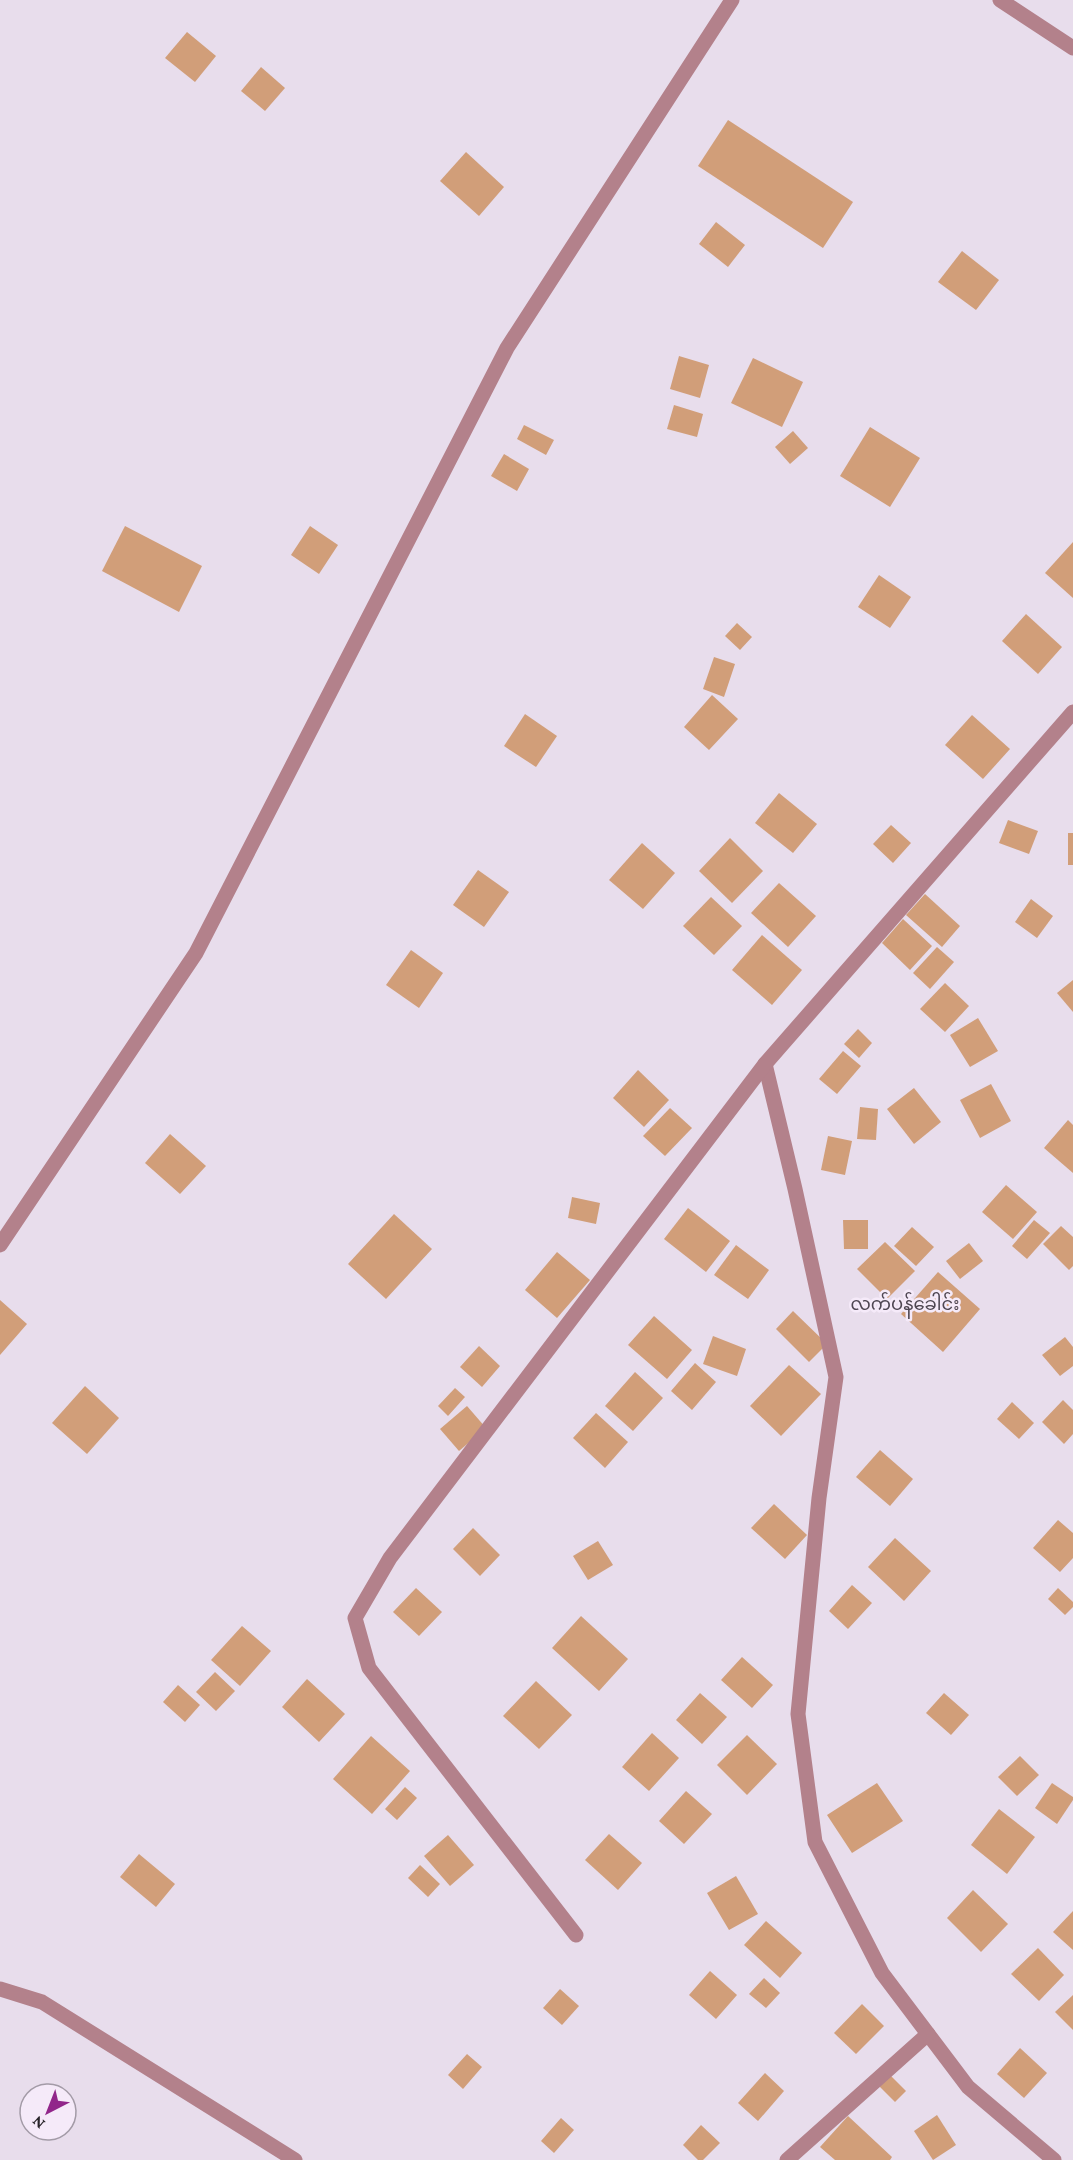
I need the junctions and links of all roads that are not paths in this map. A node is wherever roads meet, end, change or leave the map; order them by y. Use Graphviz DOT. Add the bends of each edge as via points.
graph roads {
  1 [pos="732,0"];
  2 [pos="1000,0"];
  3 [pos="1073,48"];
  4 [pos="1073,712"];
  5 [pos="765,1064"];
  6 [pos="0,1245"];
  7 [pos="576,1935"];
  8 [pos="0,1989"];
  9 [pos="928,2034"];
  10 [pos="295,2160"];
  11 [pos="787,2160"];
  12 [pos="1054,2160"];
  1 -- 6 [label="street" via="507,348 196,953"];
  2 -- 3 [label="street"];
  4 -- 5 [label="street"];
  5 -- 7 [label="street" via="390,1558 355,1618 369,1668"];
  5 -- 9 [label="street" via="836,1377 819,1498 798,1714 815,1842 882,1973"];
  8 -- 10 [label="street" via="42,2002"];
  9 -- 11 [label="street"];
  9 -- 12 [label="street" via="968,2087"];
}
